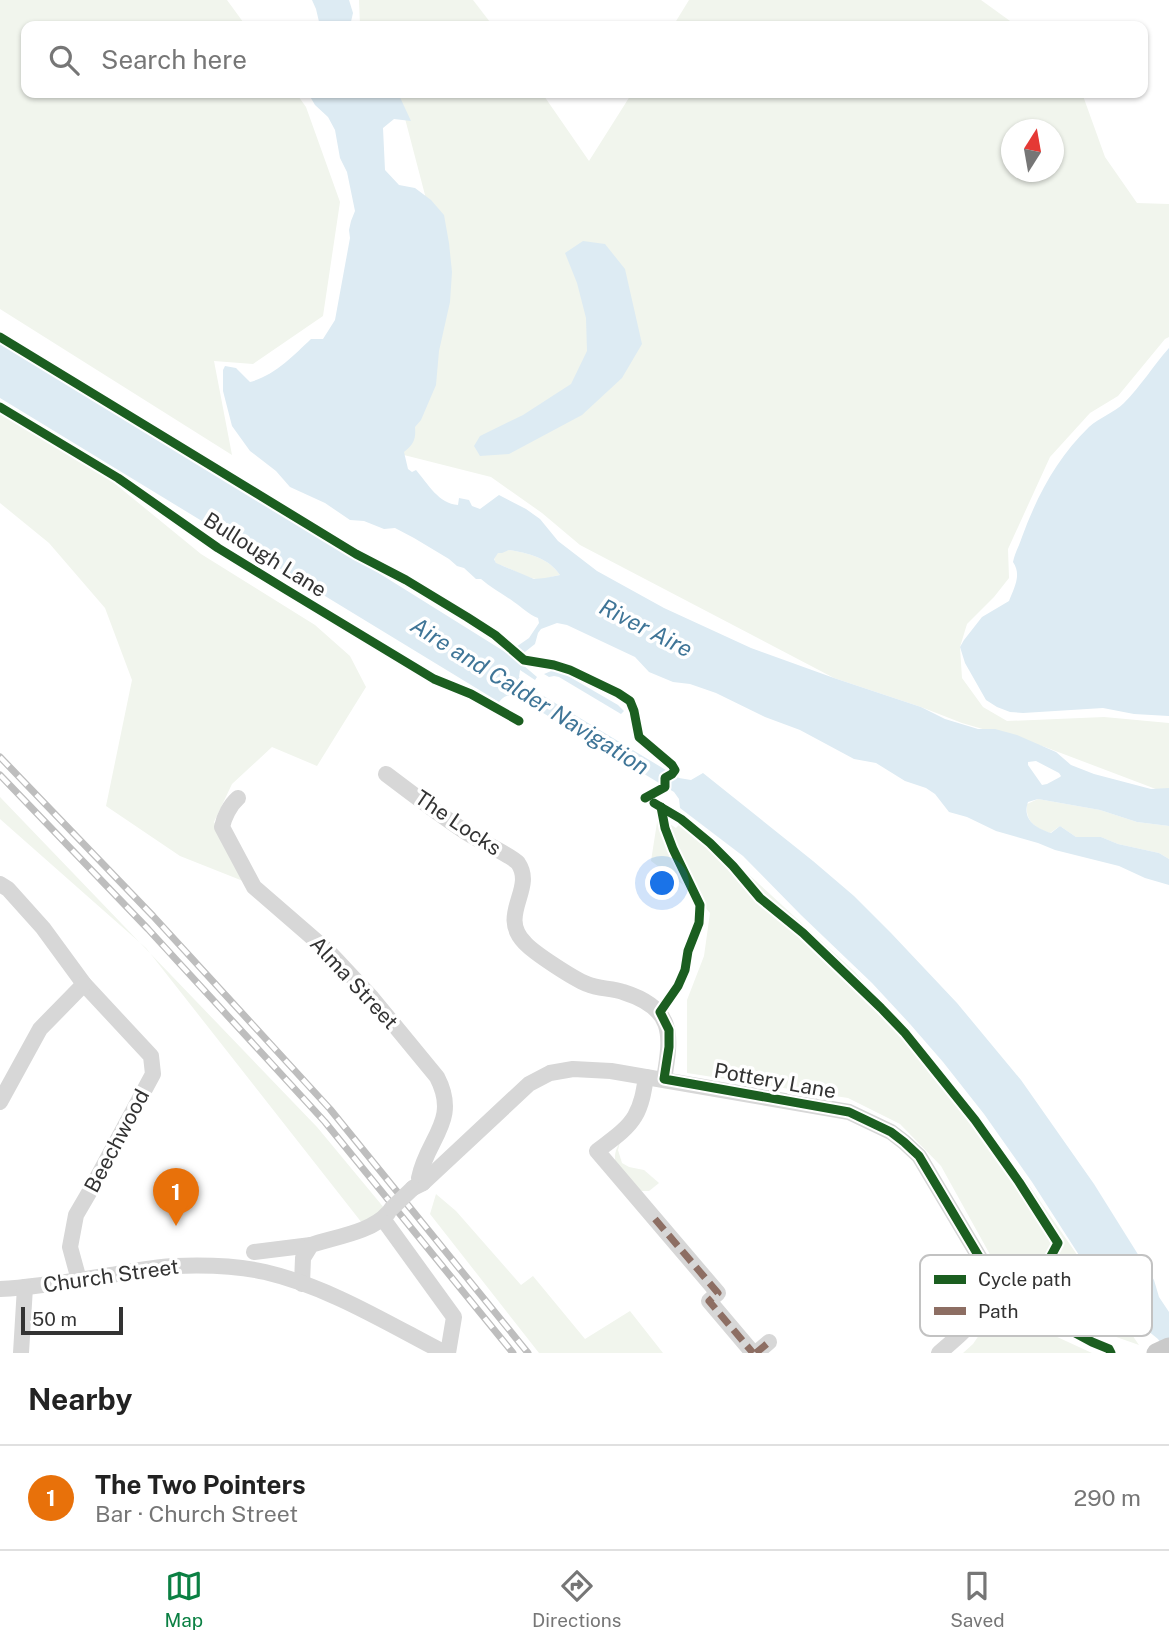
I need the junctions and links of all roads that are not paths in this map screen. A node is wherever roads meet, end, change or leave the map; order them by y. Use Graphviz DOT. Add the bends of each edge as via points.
graph roads {
  1 [pos="386,774"];
  2 [pos="238,798"];
  3 [pos="0,884"];
  4 [pos="84,984"];
  5 [pos="646,1077"];
  6 [pos="664,1079"];
  7 [pos="0,1102"];
  8 [pos="418,1185"];
  9 [pos="382,1218"];
  10 [pos="311,1245"];
  11 [pos="254,1252"];
  12 [pos="979,1255"];
  13 [pos="79,1280"];
  14 [pos="302,1284"];
  15 [pos="25,1287"];
  16 [pos="0,1289"];
  17 [pos="960,1336"];
  18 [pos="769,1342"];
  19 [pos="1169,1347"];
  20 [pos="21,1353"];
  21 [pos="446,1353"];
  22 [pos="754,1353"];
  23 [pos="939,1353"];
  24 [pos="1156,1353"];
  1 -- 6 [label="street, The Locks" via="517,862 523,876 513,923 526,945 587,985 622,991 660,1012 669,1030"];
  2 -- 8 [label="street, Alma Street" via="222,827 254,887 330,952 444,1090 445,1116 421,1166"];
  3 -- 4 [label="street, Beechwood" via="43,928"];
  4 -- 7 [label="street" via="40,1029"];
  4 -- 13 [label="street, Beechwood" via="151,1055 153,1074 76,1214 70,1247"];
  5 -- 6 [label="street, Pottery Lane"];
  5 -- 8 [label="street, Pottery Lane" via="573,1069 550,1073 529,1084"];
  5 -- 22 [label="street" via="635,1116 597,1151 718,1293 709,1301"];
  6 -- 12 [label="street, Pottery Lane" via="849,1112 891,1132 919,1156"];
  8 -- 9 [label="street, Pottery Lane, bridge"];
  9 -- 10 [label="street"];
  9 -- 21 [label="street" via="454,1317"];
  10 -- 11 [label="street"];
  10 -- 14 [label="street" via="303,1258"];
  13 -- 14 [label="street, Church Street" via="144,1268 215,1266 264,1272"];
  13 -- 15 [label="street, Church Street"];
  14 -- 21 [label="street, Church Street" via="375,1315"];
  15 -- 16 [label="street, Church Street"];
  15 -- 20 [label="street"];
  17 -- 23 [label="street"];
  18 -- 22 [label="street"];
  19 -- 24 [label="main road"];
}
